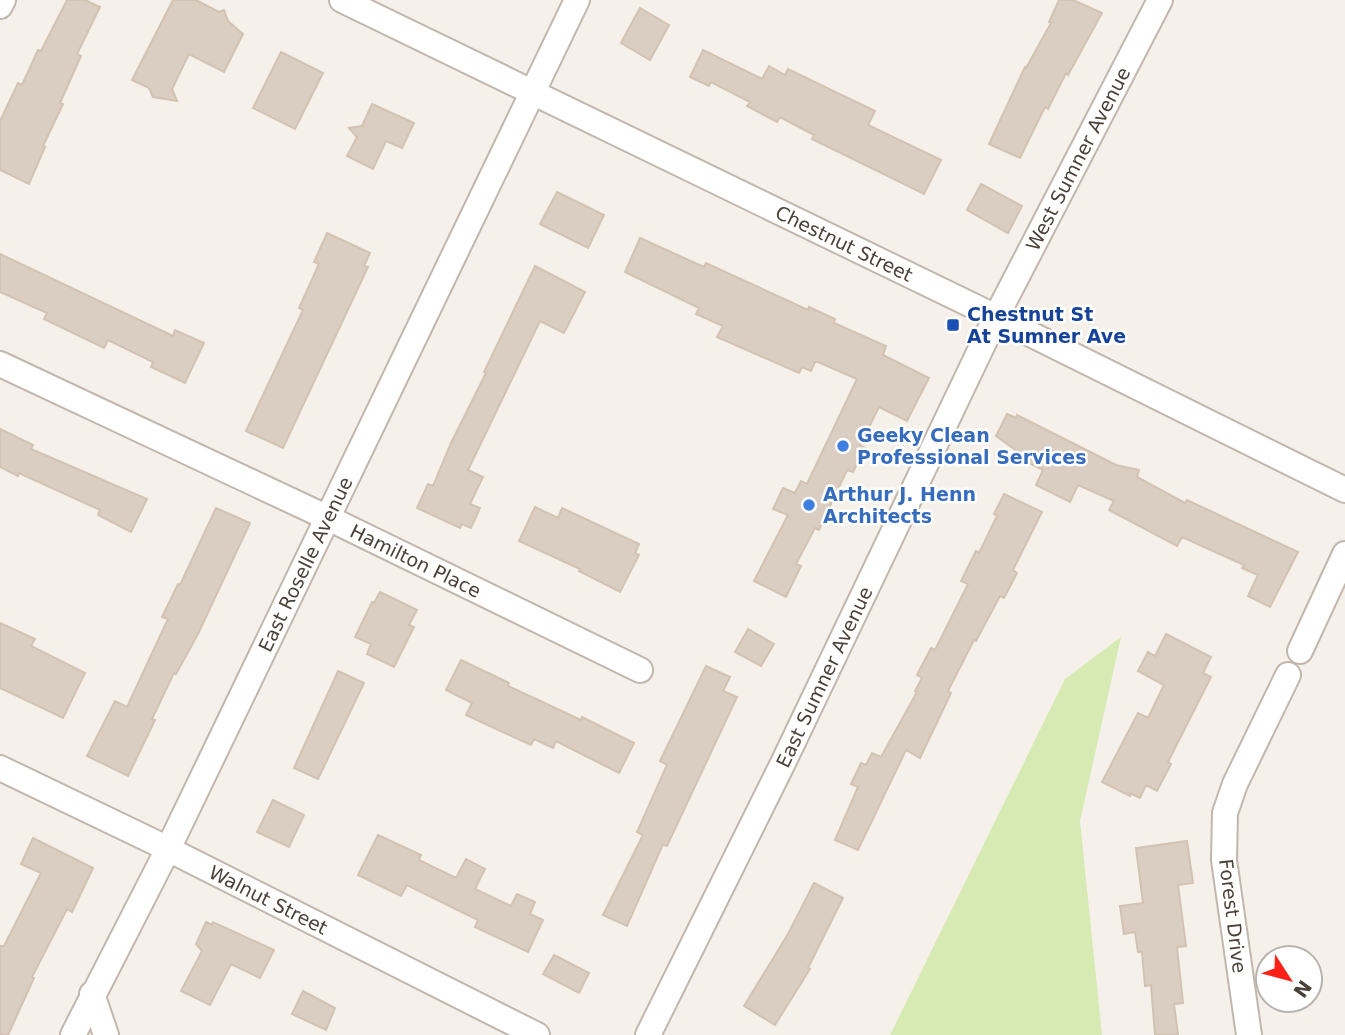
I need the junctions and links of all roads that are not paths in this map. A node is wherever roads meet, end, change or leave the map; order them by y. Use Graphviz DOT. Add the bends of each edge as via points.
graph roads {
  1 [pos="3,0"];
  2 [pos="342,0"];
  3 [pos="577,0"];
  4 [pos="1160,0"];
  5 [pos="0,6"];
  6 [pos="532,92"];
  7 [pos="996,317"];
  8 [pos="0,365"];
  9 [pos="1345,490"];
  10 [pos="326,517"];
  11 [pos="1345,554"];
  12 [pos="1300,651"];
  13 [pos="640,670"];
  14 [pos="1288,675"];
  15 [pos="0,768"];
  16 [pos="168,849"];
  17 [pos="92,994"];
  18 [pos="73,1035"];
  19 [pos="106,1035"];
  20 [pos="537,1035"];
  21 [pos="648,1035"];
  22 [pos="1249,1035"];
  1 -- 5 [label="street"];
  2 -- 6 [label="street, Chestnut Street"];
  3 -- 6 [label="street, East Roselle Avenue"];
  4 -- 7 [label="street, West Sumner Avenue"];
  6 -- 7 [label="street, Chestnut Street"];
  6 -- 10 [label="street, East Roselle Avenue"];
  7 -- 9 [label="street, Chestnut Street"];
  7 -- 21 [label="street, East Sumner Avenue"];
  8 -- 10 [label="street, Hamilton Place"];
  10 -- 13 [label="street, Hamilton Place"];
  10 -- 16 [label="street, East Roselle Avenue"];
  11 -- 12 [label="street"];
  14 -- 22 [label="street, Forest Drive" via="1224,813 1224,860"];
  15 -- 16 [label="street, Walnut Street"];
  16 -- 17 [label="street, East Roselle Avenue"];
  16 -- 20 [label="street, Walnut Street"];
  17 -- 18 [label="street, East Roselle Avenue"];
  17 -- 19 [label="street"];
}
